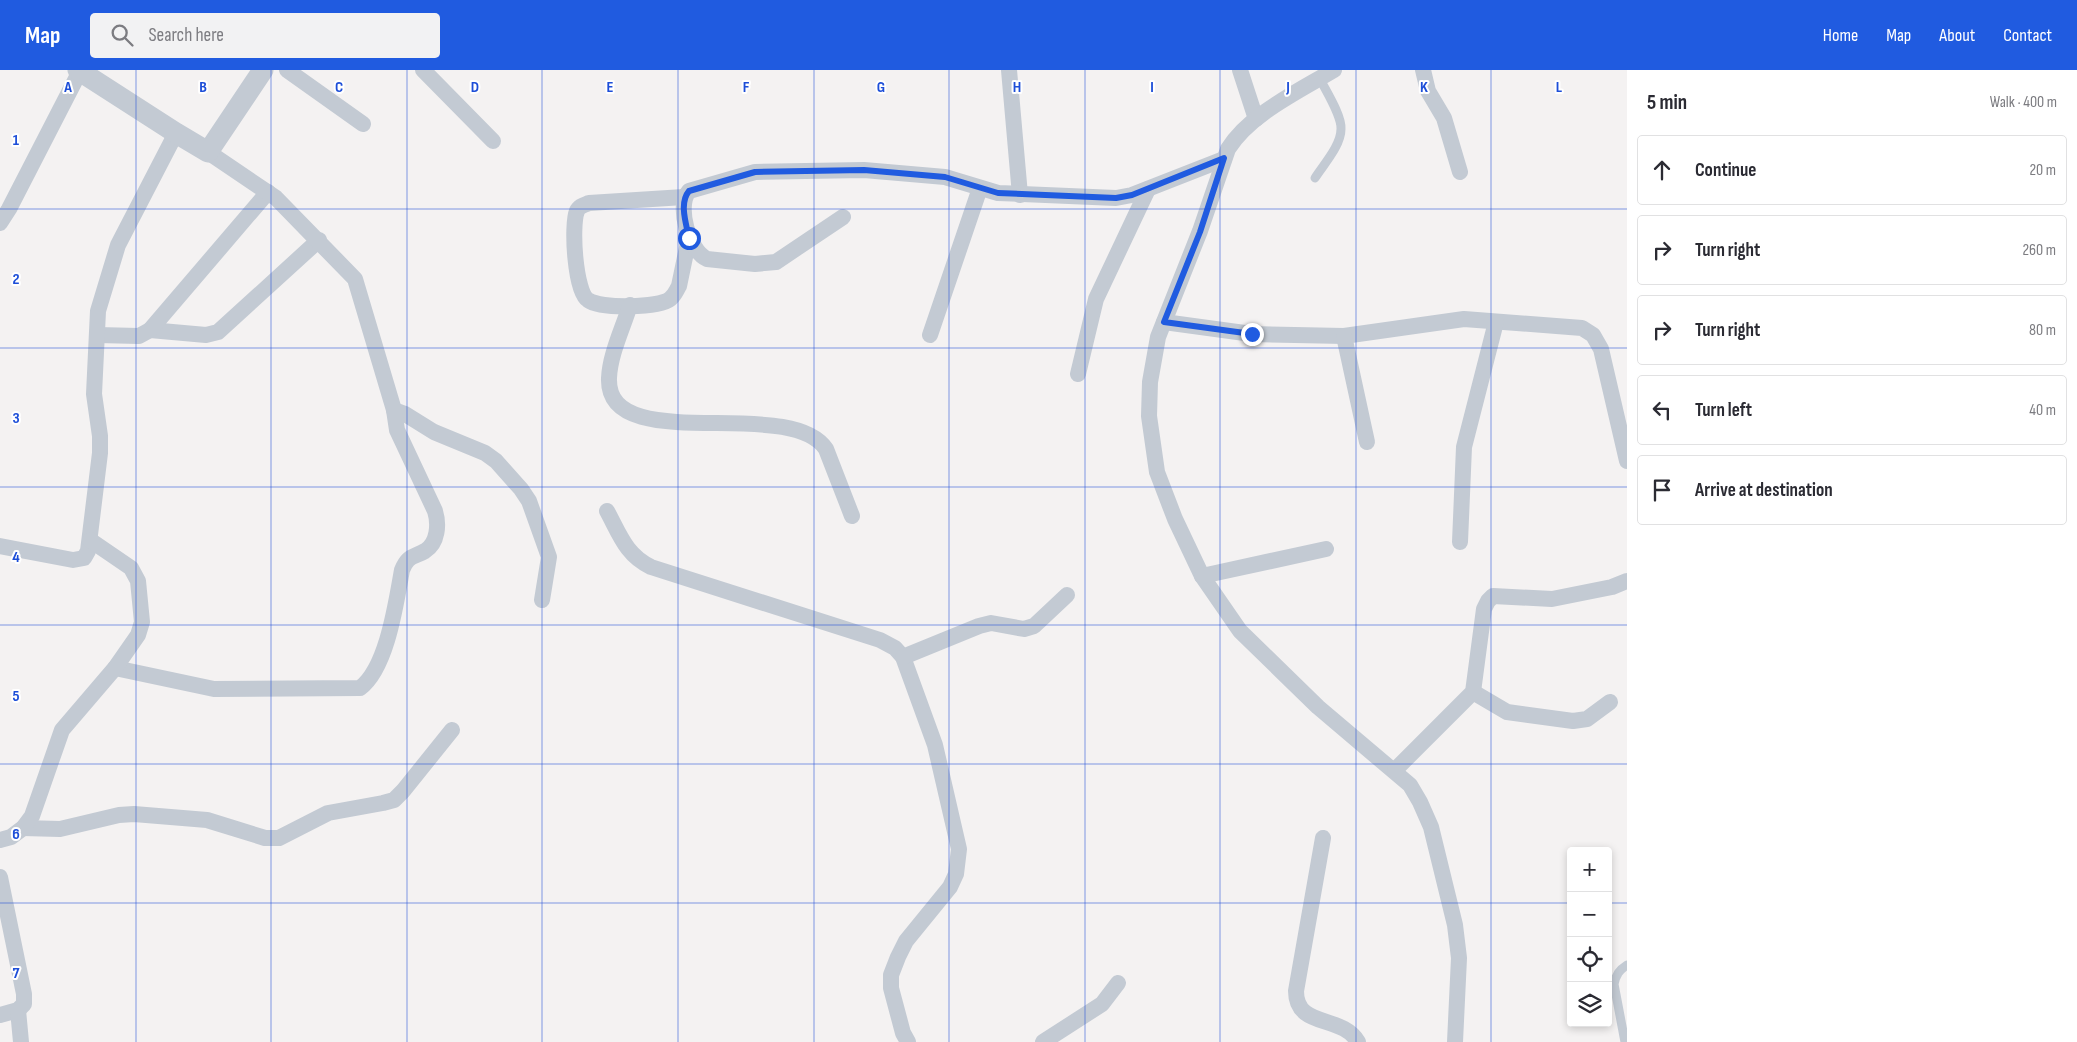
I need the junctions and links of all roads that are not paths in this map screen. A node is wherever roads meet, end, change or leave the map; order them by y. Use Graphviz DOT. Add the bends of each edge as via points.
graph roads {
  1 [pos="263,70"];
  2 [pos="287,70"];
  3 [pos="423,70"];
  4 [pos="1009,70"];
  5 [pos="1240,70"];
  6 [pos="1334,70"];
  7 [pos="1423,70"];
  8 [pos="89,73"];
  9 [pos="1320,78"];
  10 [pos="1256,119"];
  11 [pos="363,124"];
  12 [pos="176,134"];
  13 [pos="493,141"];
  14 [pos="208,152"];
  15 [pos="1224,158"];
  16 [pos="1460,172"];
  17 [pos="1315,178"];
  18 [pos="980,188"];
  19 [pos="1148,189"];
  20 [pos="268,192"];
  21 [pos="1020,195"];
  22 [pos="684,197"];
  23 [pos="843,217"];
  24 [pos="0,223"];
  25 [pos="689,238"];
  26 [pos="319,240"];
  27 [pos="630,305"];
  28 [pos="1164,322"];
  29 [pos="1496,322"];
  30 [pos="150,330"];
  31 [pos="97,335"];
  32 [pos="930,335"];
  33 [pos="1344,336"];
  34 [pos="1078,374"];
  35 [pos="394,410"];
  36 [pos="1368,442"];
  37 [pos="1627,461"];
  38 [pos="607,511"];
  39 [pos="852,516"];
  40 [pos="90,540"];
  41 [pos="1460,542"];
  42 [pos="0,546"];
  43 [pos="1326,549"];
  44 [pos="1202,576"];
  45 [pos="1627,581"];
  46 [pos="1067,595"];
  47 [pos="542,600"];
  48 [pos="903,657"];
  49 [pos="115,668"];
  50 [pos="1473,692"];
  51 [pos="1610,702"];
  52 [pos="452,730"];
  53 [pos="1395,770"];
  54 [pos="22,828"];
  55 [pos="1323,838"];
  56 [pos="0,840"];
  57 [pos="0,877"];
  58 [pos="1627,965"];
  59 [pos="1118,983"];
  60 [pos="18,1010"];
  61 [pos="0,1016"];
  62 [pos="21,1042"];
  63 [pos="908,1042"];
  64 [pos="1043,1042"];
  65 [pos="1358,1042"];
  66 [pos="1455,1042"];
  67 [pos="1625,1042"];
  1 -- 14 [label="street"];
  2 -- 11 [label="street"];
  3 -- 13 [label="street"];
  4 -- 21 [label="street"];
  5 -- 10 [label="street"];
  6 -- 9 [label="street"];
  7 -- 16 [label="street" via="1428,92 1444,118"];
  8 -- 12 [label="street"];
  8 -- 24 [label="street"];
  9 -- 10 [label="street"];
  9 -- 17 [label="lane" via="1341,130 1337,143"];
  10 -- 15 [label="street" via="1235,138"];
  12 -- 14 [label="street"];
  12 -- 31 [label="street" via="118,245 100,301"];
  14 -- 20 [label="street"];
  15 -- 19 [label="street"];
  15 -- 28 [label="street" via="1200,232"];
  18 -- 21 [label="street"];
  18 -- 22 [label="street" via="945,177 864,170 755,172 689,191"];
  18 -- 32 [label="street"];
  19 -- 21 [label="street" via="1116,198"];
  19 -- 34 [label="street" via="1096,299"];
  20 -- 26 [label="street"];
  20 -- 30 [label="street"];
  22 -- 25 [label="street"];
  22 -- 27 [label="street" via="589,203 576,212 574,238 579,287 583,295 600,305"];
  23 -- 25 [label="street" via="776,262 755,264 707,259 701,257"];
  25 -- 27 [label="street" via="676,293 669,300"];
  26 -- 30 [label="street" via="218,332 206,335"];
  26 -- 35 [label="street" via="355,279"];
  27 -- 39 [label="street" via="609,380 619,405 634,416 656,420 768,424 813,435 826,449"];
  28 -- 33 [label="street" via="1252,334"];
  28 -- 44 [label="street" via="1150,382 1149,416 1157,472"];
  29 -- 33 [label="street" via="1464,319"];
  29 -- 37 [label="street" via="1582,328 1593,335 1601,350"];
  29 -- 41 [label="street" via="1464,447"];
  30 -- 31 [label="street" via="139,336"];
  31 -- 40 [label="street" via="94,394 100,453"];
  33 -- 36 [label="street"];
  35 -- 47 [label="street" via="434,432 485,453 521,489 529,501 549,557"];
  35 -- 49 [label="street" via="397,430 438,522 431,546 406,561 402,570 389,638 367,682 360,688 214,689"];
  38 -- 48 [label="street" via="638,561 880,640"];
  40 -- 42 [label="street" via="84,558 74,560"];
  40 -- 49 [label="street" via="131,568 138,581 142,622 138,635"];
  43 -- 44 [label="street"];
  44 -- 53 [label="street" via="1240,631 1318,707"];
  45 -- 50 [label="street" via="1552,600 1494,596 1484,609"];
  46 -- 48 [label="street" via="1034,626 1024,629 991,623"];
  48 -- 63 [label="street" via="935,745 960,849 958,868 950,888 906,941 891,975 893,997"];
  49 -- 54 [label="street" via="62,730 32,816"];
  50 -- 51 [label="street" via="1507,712 1574,722 1587,719"];
  50 -- 53 [label="street"];
  52 -- 54 [label="street" via="394,800 328,813 279,838 265,838 207,820 134,814 60,829"];
  53 -- 66 [label="street" via="1410,785 1431,828 1455,925 1459,958"];
  54 -- 56 [label="street" via="11,837"];
  55 -- 65 [label="street" via="1296,1002 1312,1018 1344,1027"];
  57 -- 60 [label="street" via="24,994 24,1004"];
  58 -- 67 [label="lane" via="1620,969 1614,984"];
  59 -- 64 [label="street" via="1102,1004"];
  60 -- 61 [label="street"];
  60 -- 62 [label="street"];
}
